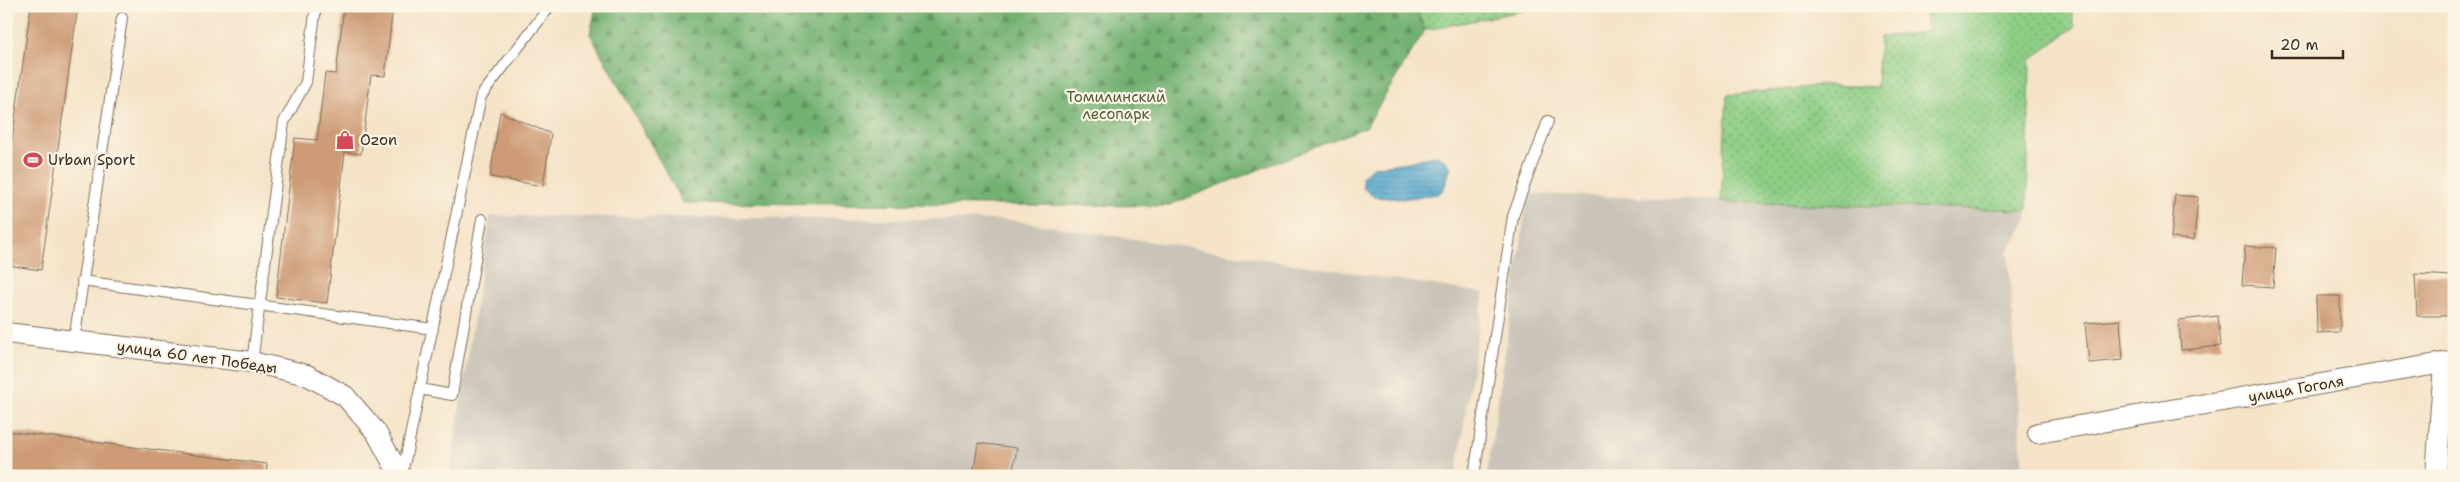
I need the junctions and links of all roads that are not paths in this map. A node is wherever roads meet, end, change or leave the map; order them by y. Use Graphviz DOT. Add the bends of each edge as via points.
graph roads {
  1 [pos="316,6"];
  2 [pos="550,6"];
  3 [pos="122,18"];
  4 [pos="1548,121"];
  5 [pos="482,219"];
  6 [pos="82,281"];
  7 [pos="260,305"];
  8 [pos="433,329"];
  9 [pos="6,333"];
  10 [pos="74,341"];
  11 [pos="252,362"];
  12 [pos="2449,362"];
  13 [pos="420,388"];
  14 [pos="2038,433"];
  15 [pos="401,476"];
  16 [pos="1474,476"];
  17 [pos="2436,476"];
  1 -- 7 [label="lane" via="306,82 284,122"];
  2 -- 8 [label="lane" via="481,96"];
  3 -- 6 [label="lane"];
  4 -- 16 [label="lane" via="1513,216"];
  5 -- 13 [label="lane" via="452,395"];
  6 -- 7 [label="lane"];
  6 -- 10 [label="lane"];
  7 -- 8 [label="lane"];
  7 -- 11 [label="lane"];
  8 -- 13 [label="lane"];
  9 -- 10 [label="street, улица 60 лет Победы"];
  10 -- 11 [label="street, улица 60 лет Победы"];
  11 -- 15 [label="street, улица 60 лет Победы" via="307,375 346,396 376,432"];
  12 -- 14 [label="street, улица Гоголя"];
  12 -- 17 [label="street, улица Гоголя"];
  13 -- 15 [label="lane"];
}
